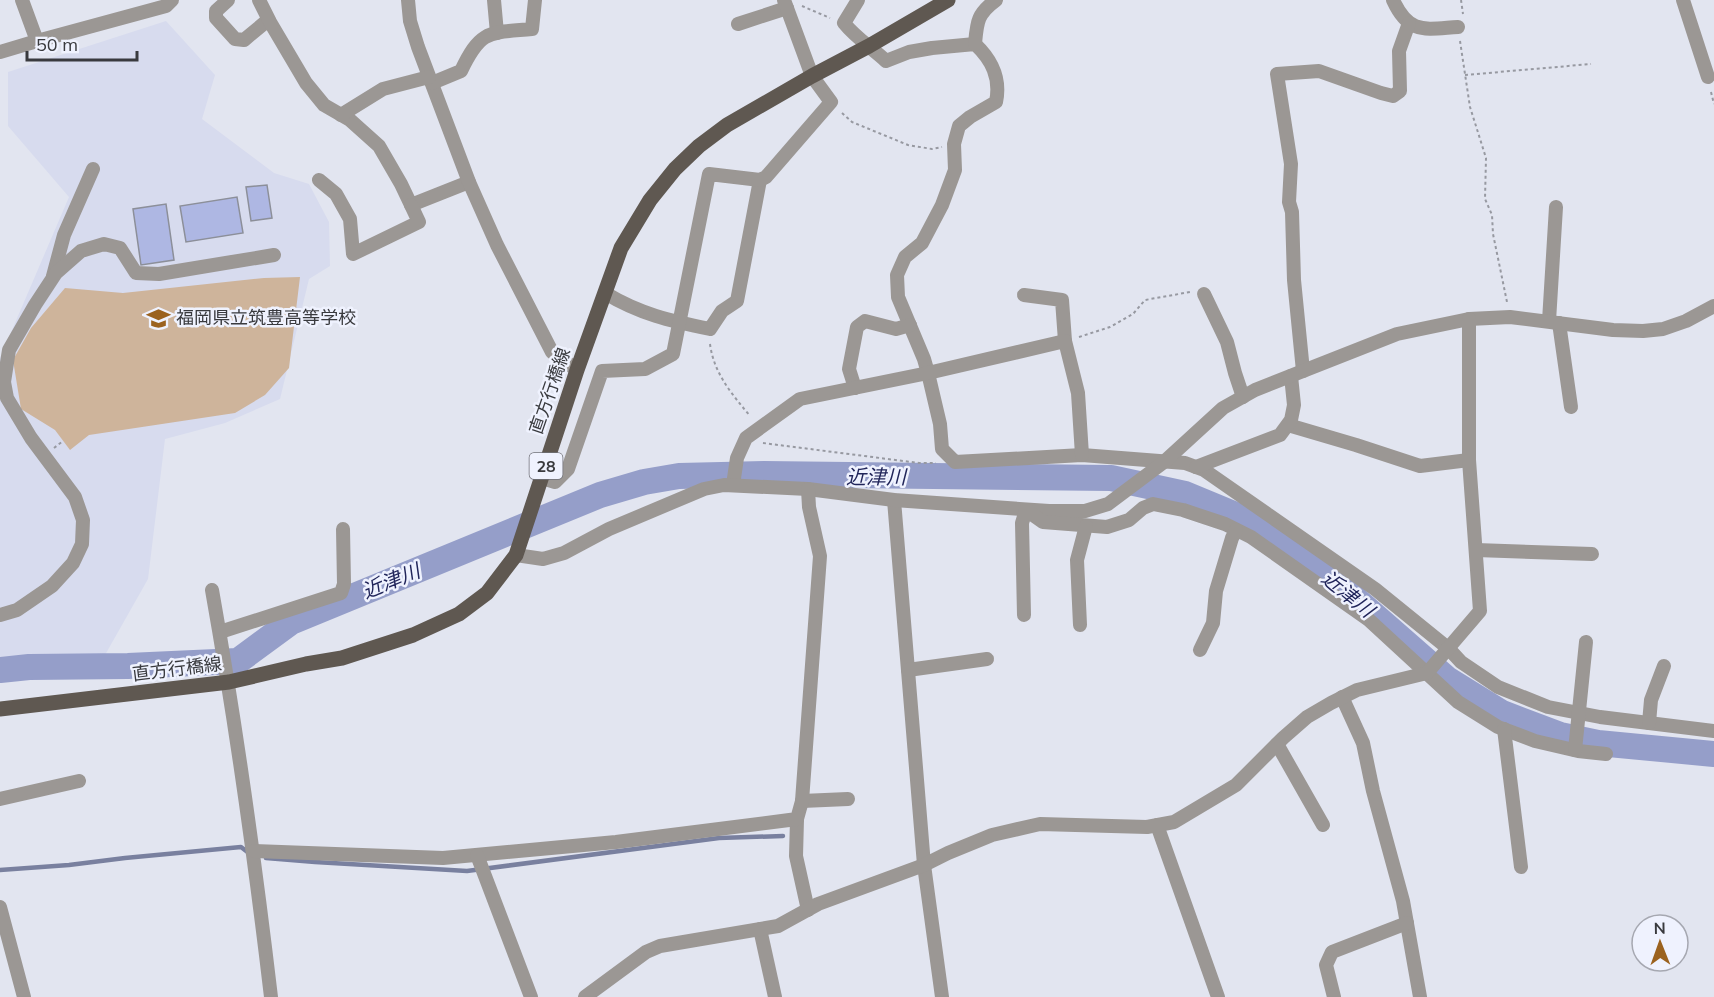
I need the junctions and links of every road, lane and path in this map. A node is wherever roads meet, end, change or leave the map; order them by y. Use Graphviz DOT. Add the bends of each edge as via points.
graph roads {
  1 [pos="22,0"];
  2 [pos="172,0"];
  3 [pos="228,0"];
  4 [pos="259,0"];
  5 [pos="408,0"];
  6 [pos="494,0"];
  7 [pos="535,0"];
  8 [pos="858,0"];
  9 [pos="948,0"];
  10 [pos="996,0"];
  11 [pos="1394,0"];
  12 [pos="1683,0"];
  13 [pos="788,4"];
  14 [pos="146,5"];
  15 [pos="268,20"];
  16 [pos="844,23"];
  17 [pos="1409,23"];
  18 [pos="738,24"];
  19 [pos="1458,27"];
  20 [pos="496,33"];
  21 [pos="37,42"];
  22 [pos="975,44"];
  23 [pos="870,46"];
  24 [pos="0,52"];
  25 [pos="1591,64"];
  26 [pos="1465,75"];
  27 [pos="812,76"];
  28 [pos="1708,77"];
  29 [pos="430,80"];
  30 [pos="831,102"];
  31 [pos="341,116"];
  32 [pos="954,144"];
  33 [pos="93,169"];
  34 [pos="319,180"];
  35 [pos="759,180"];
  36 [pos="469,182"];
  37 [pos="411,205"];
  38 [pos="1556,207"];
  39 [pos="274,255"];
  40 [pos="53,278"];
  41 [pos="604,294"];
  42 [pos="1204,294"];
  43 [pos="1024,295"];
  44 [pos="1714,306"];
  45 [pos="1510,317"];
  46 [pos="1469,319"];
  47 [pos="1554,322"];
  48 [pos="678,323"];
  49 [pos="910,325"];
  50 [pos="710,329"];
  51 [pos="1065,341"];
  52 [pos="577,370"];
  53 [pos="928,373"];
  54 [pos="1297,374"];
  55 [pos="855,388"];
  56 [pos="3,389"];
  57 [pos="1243,397"];
  58 [pos="1571,407"];
  59 [pos="1288,425"];
  60 [pos="760,428"];
  61 [pos="746,438"];
  62 [pos="1082,455"];
  63 [pos="1469,460"];
  64 [pos="955,462"];
  65 [pos="1164,462"];
  66 [pos="1196,467"];
  67 [pos="542,478"];
  68 [pos="733,485"];
  69 [pos="807,489"];
  70 [pos="894,500"];
  71 [pos="1026,510"];
  72 [pos="1086,526"];
  73 [pos="343,529"];
  74 [pos="1236,530"];
  75 [pos="1476,550"];
  76 [pos="1592,554"];
  77 [pos="516,555"];
  78 [pos="212,590"];
  79 [pos="0,615"];
  80 [pos="1024,615"];
  81 [pos="1080,625"];
  82 [pos="220,632"];
  83 [pos="1586,642"];
  84 [pos="1200,650"];
  85 [pos="1445,652"];
  86 [pos="987,659"];
  87 [pos="1665,666"];
  88 [pos="908,670"];
  89 [pos="1427,673"];
  90 [pos="229,682"];
  91 [pos="1342,697"];
  92 [pos="0,709"];
  93 [pos="1580,716"];
  94 [pos="1649,723"];
  95 [pos="1504,729"];
  96 [pos="1714,730"];
  97 [pos="1277,744"];
  98 [pos="1576,748"];
  99 [pos="1606,754"];
  100 [pos="79,782"];
  101 [pos="0,799"];
  102 [pos="848,799"];
  103 [pos="802,801"];
  104 [pos="797,819"];
  105 [pos="1157,825"];
  106 [pos="1323,825"];
  107 [pos="254,851"];
  108 [pos="477,855"];
  109 [pos="924,865"];
  110 [pos="1521,867"];
  111 [pos="0,907"];
  112 [pos="808,910"];
  113 [pos="1407,923"];
  114 [pos="760,929"];
  115 [pos="24,997"];
  116 [pos="271,997"];
  117 [pos="531,997"];
  118 [pos="585,997"];
  119 [pos="775,997"];
  120 [pos="942,997"];
  121 [pos="1218,997"];
  122 [pos="1334,997"];
  123 [pos="1420,997"];
  1 -- 21 [label="street"];
  2 -- 14 [label="street" via="166,6"];
  3 -- 15 [label="street" via="216,11 216,18 235,39 244,40"];
  4 -- 15 [label="street"];
  5 -- 29 [label="street" via="410,21"];
  6 -- 20 [label="street"];
  7 -- 20 [label="street" via="532,29"];
  8 -- 16 [label="street"];
  9 -- 23 [label="main road, 直方行橋線 / 28"];
  10 -- 22 [label="street" via="977,20"];
  11 -- 17 [label="street"];
  12 -- 28 [label="street"];
  13 -- 16 [label="path"];
  13 -- 18 [label="street"];
  13 -- 27 [label="street"];
  14 -- 21 [label="street"];
  15 -- 31 [label="street" via="306,83 324,105"];
  16 -- 23 [label="street"];
  17 -- 19 [label="street" via="1427,29"];
  17 -- 54 [label="street" via="1399,51 1400,91 1393,96 1318,71 1277,75 1291,164 1289,202"];
  19 -- 26 [label="path"];
  20 -- 29 [label="street" via="483,37 461,71"];
  21 -- 24 [label="street"];
  22 -- 23 [label="street" via="909,52 886,61"];
  22 -- 32 [label="street" via="988,57 996,77 996,102 959,126"];
  23 -- 27 [label="main road, 直方行橋線 / 28"];
  25 -- 26 [label="path"];
  26 -- 45 [label="path" via="1470,107 1486,158 1485,199 1492,215 1492,234"];
  27 -- 30 [label="street"];
  27 -- 41 [label="main road, 直方行橋線 / 28" via="727,125 675,169 650,200 621,248"];
  29 -- 31 [label="street" via="383,89"];
  29 -- 36 [label="street"];
  30 -- 32 [label="path" via="852,122 908,145 932,149"];
  30 -- 35 [label="street" via="766,177"];
  31 -- 37 [label="street" via="379,146"];
  32 -- 49 [label="street" via="955,170 942,205 922,243 905,257 897,275 898,297"];
  33 -- 40 [label="street" via="64,236"];
  34 -- 37 [label="street" via="336,194 350,219 353,254 419,222"];
  35 -- 48 [label="street" via="709,174"];
  35 -- 50 [label="street" via="737,301 722,312"];
  36 -- 37 [label="street"];
  36 -- 52 [label="street" via="552,352"];
  38 -- 47 [label="street"];
  39 -- 40 [label="street" via="159,274 136,273 120,248 104,244 81,251"];
  40 -- 56 [label="street" via="9,350"];
  41 -- 48 [label="street" via="626,306"];
  41 -- 52 [label="main road, 直方行橋線 / 28"];
  42 -- 51 [label="path" via="1189,291 1145,300 1133,314 1110,327"];
  42 -- 57 [label="street" via="1227,342"];
  43 -- 51 [label="street" via="1062,300"];
  44 -- 47 [label="street" via="1664,329 1644,331"];
  45 -- 46 [label="street"];
  45 -- 47 [label="street"];
  46 -- 54 [label="street" via="1397,334"];
  46 -- 63 [label="street"];
  47 -- 58 [label="street"];
  48 -- 50 [label="street"];
  48 -- 67 [label="street" via="673,354 645,369 602,371 568,469 555,482"];
  49 -- 53 [label="street"];
  49 -- 55 [label="street" via="896,329 865,321 857,327 849,369"];
  50 -- 60 [label="path" via="710,347 724,386"];
  51 -- 53 [label="street"];
  51 -- 62 [label="street" via="1078,393"];
  52 -- 67 [label="main road, 直方行橋線 / 28"];
  53 -- 55 [label="street"];
  53 -- 64 [label="street" via="942,449"];
  54 -- 57 [label="street"];
  54 -- 59 [label="street"];
  55 -- 60 [label="street" via="800,399"];
  56 -- 79 [label="street" via="31,438 75,497 83,520 82,544 73,563 52,586 17,610"];
  57 -- 65 [label="street" via="1223,408"];
  59 -- 63 [label="street" via="1420,466"];
  59 -- 66 [label="street" via="1280,435"];
  60 -- 61 [label="street"];
  61 -- 64 [label="path" via="919,463"];
  61 -- 68 [label="street" via="737,458"];
  62 -- 64 [label="street"];
  62 -- 65 [label="street"];
  63 -- 75 [label="street"];
  65 -- 66 [label="street"];
  65 -- 71 [label="street" via="1108,504 1085,511"];
  66 -- 85 [label="street" via="1375,589"];
  67 -- 77 [label="main road, 直方行橋線 / 28"];
  68 -- 69 [label="street"];
  68 -- 77 [label="street" via="704,489 609,529 564,553 543,559"];
  69 -- 70 [label="street"];
  69 -- 103 [label="street" via="820,556"];
  70 -- 71 [label="street"];
  70 -- 88 [label="street"];
  71 -- 72 [label="street" via="1043,522"];
  71 -- 80 [label="street" via="1022,524"];
  72 -- 74 [label="street" via="1107,527 1129,520 1153,504 1183,510"];
  72 -- 81 [label="street" via="1077,560"];
  73 -- 82 [label="street" via="341,593"];
  74 -- 84 [label="street" via="1216,591 1214,623"];
  74 -- 89 [label="street" via="1369,620"];
  75 -- 76 [label="street"];
  75 -- 85 [label="street" via="1480,611"];
  77 -- 90 [label="main road, 直方行橋線 / 28" via="487,593 459,614 413,635 342,658"];
  78 -- 82 [label="street"];
  82 -- 90 [label="street"];
  83 -- 93 [label="street"];
  85 -- 89 [label="street"];
  85 -- 93 [label="street" via="1498,687"];
  86 -- 88 [label="street"];
  87 -- 94 [label="street" via="1651,700"];
  88 -- 109 [label="street"];
  89 -- 91 [label="street"];
  89 -- 95 [label="street" via="1458,702"];
  90 -- 92 [label="main road, 直方行橋線 / 28"];
  90 -- 107 [label="street"];
  91 -- 97 [label="street" via="1307,717"];
  91 -- 113 [label="street" via="1364,743"];
  93 -- 94 [label="street"];
  93 -- 98 [label="street"];
  94 -- 96 [label="street"];
  95 -- 98 [label="street" via="1536,741"];
  95 -- 110 [label="street"];
  97 -- 105 [label="street" via="1236,785 1174,822"];
  97 -- 106 [label="street"];
  98 -- 99 [label="street"];
  100 -- 101 [label="street"];
  102 -- 103 [label="street"];
  103 -- 104 [label="street"];
  104 -- 108 [label="street" via="616,843"];
  104 -- 112 [label="street" via="796,856"];
  105 -- 109 [label="street" via="1040,824 992,835"];
  105 -- 121 [label="street"];
  107 -- 108 [label="street" via="443,858"];
  107 -- 116 [label="street"];
  108 -- 117 [label="street"];
  109 -- 112 [label="street"];
  109 -- 120 [label="street"];
  111 -- 115 [label="street"];
  112 -- 114 [label="street" via="778,926"];
  113 -- 122 [label="street" via="1332,952 1326,965"];
  113 -- 123 [label="street"];
  114 -- 118 [label="street" via="660,946 645,952"];
  114 -- 119 [label="street"];
}
